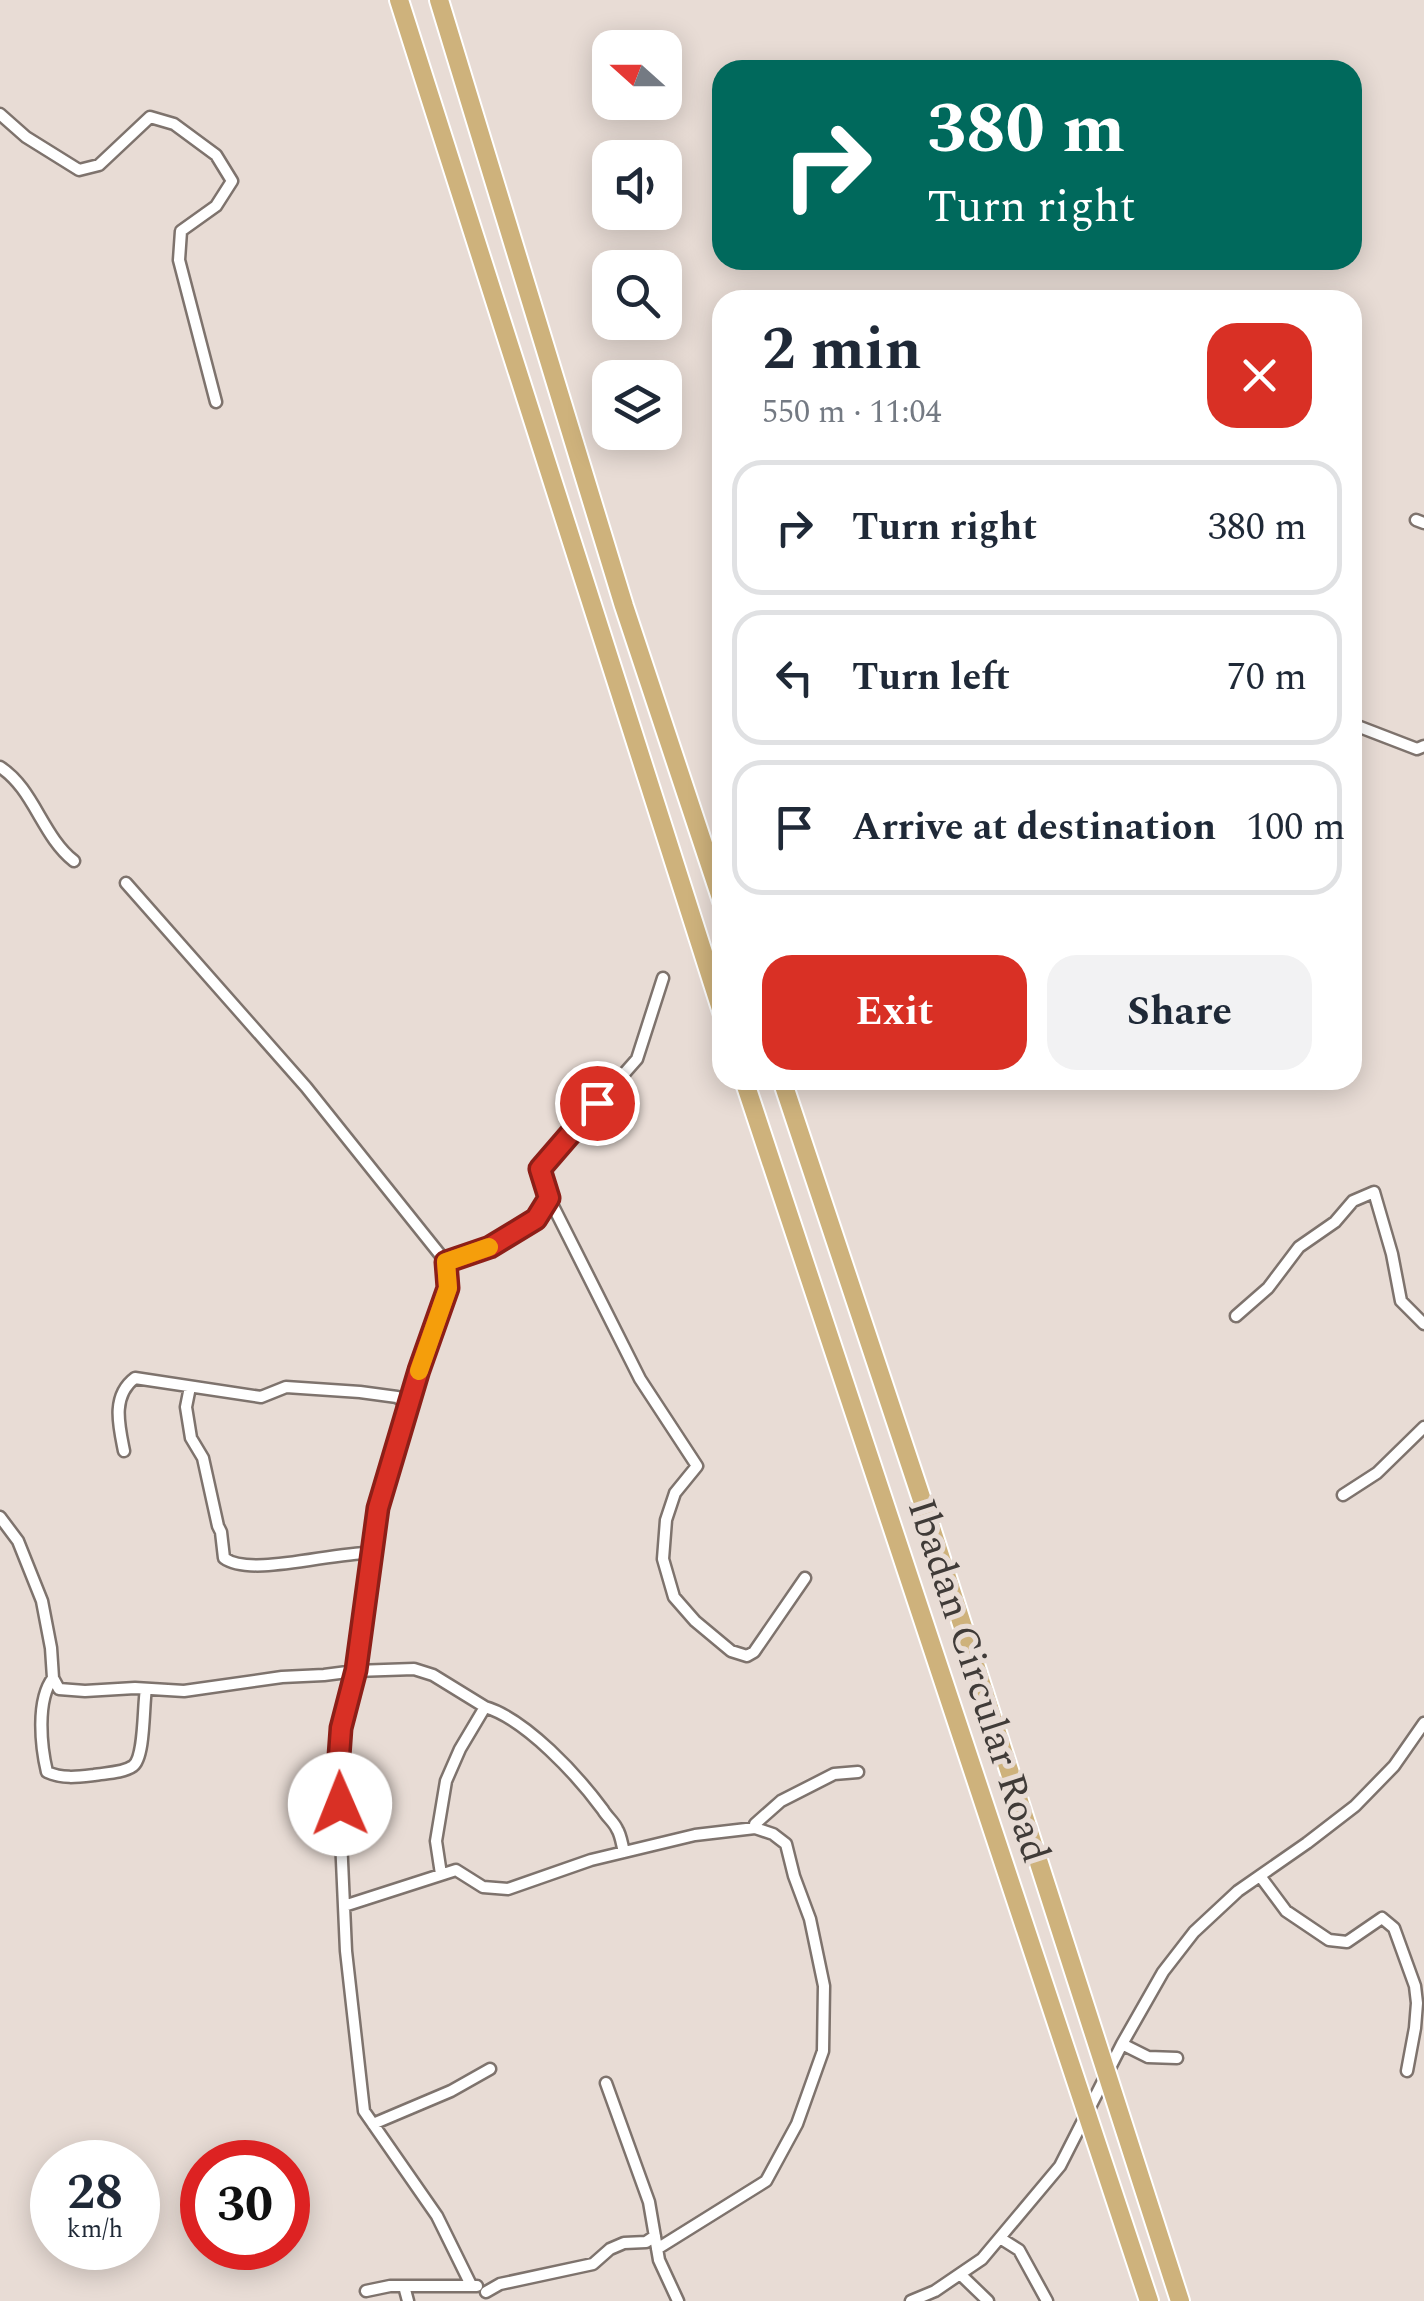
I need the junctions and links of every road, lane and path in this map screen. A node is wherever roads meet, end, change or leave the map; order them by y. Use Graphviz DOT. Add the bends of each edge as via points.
graph roads {
  1 [pos="399,0"];
  2 [pos="439,0"];
  3 [pos="0,114"];
  4 [pos="216,402"];
  5 [pos="1362,728"];
  6 [pos="1424,746"];
  7 [pos="0,767"];
  8 [pos="74,861"];
  9 [pos="712,871"];
  10 [pos="126,883"];
  11 [pos="664,978"];
  12 [pos="712,981"];
  13 [pos="747,1090"];
  14 [pos="785,1090"];
  15 [pos="549,1198"];
  16 [pos="446,1262"];
  17 [pos="1236,1316"];
  18 [pos="1424,1324"];
  19 [pos="190,1386"];
  20 [pos="408,1406"];
  21 [pos="1424,1427"];
  22 [pos="124,1451"];
  23 [pos="1343,1494"];
  24 [pos="0,1517"];
  25 [pos="373,1553"];
  26 [pos="805,1578"];
  27 [pos="356,1670"];
  28 [pos="53,1678"];
  29 [pos="146,1689"];
  30 [pos="485,1708"];
  31 [pos="1424,1723"];
  32 [pos="858,1772"];
  33 [pos="755,1828"];
  34 [pos="624,1852"];
  35 [pos="441,1874"];
  36 [pos="1260,1876"];
  37 [pos="344,1906"];
  38 [pos="1122,2044"];
  39 [pos="1177,2058"];
  40 [pos="490,2069"];
  41 [pos="1407,2072"];
  42 [pos="606,2083"];
  43 [pos="373,2124"];
  44 [pos="1000,2238"];
  45 [pos="656,2243"];
  46 [pos="960,2274"];
  47 [pos="471,2284"];
  48 [pos="404,2286"];
  49 [pos="366,2290"];
  50 [pos="487,2296"];
  51 [pos="408,2301"];
  52 [pos="678,2301"];
  53 [pos="911,2301"];
  54 [pos="988,2301"];
  55 [pos="1046,2301"];
  56 [pos="1149,2301"];
  57 [pos="1180,2301"];
  1 -- 12 [label="highway"];
  2 -- 9 [label="highway"];
  3 -- 4 [label="street" via="79,170 99,165 150,118 174,124 216,155 232,180 216,206 181,231 179,260"];
  5 -- 6 [label="street"];
  7 -- 8 [label="street"];
  10 -- 16 [label="street" via="306,1087"];
  11 -- 15 [label="street" via="637,1059 540,1169"];
  13 -- 56 [label="highway, Ibadan Circular Road"];
  14 -- 57 [label="highway, Ibadan Circular Road"];
  15 -- 16 [label="street" via="536,1219 490,1247"];
  15 -- 26 [label="street" via="640,1379 697,1466 674,1493 666,1520 663,1558 674,1597 731,1651 747,1656"];
  16 -- 20 [label="street" via="448,1288"];
  17 -- 18 [label="street" via="1299,1247 1353,1201 1374,1192 1401,1300"];
  19 -- 20 [label="street" via="261,1397 286,1386 314,1388 397,1397"];
  19 -- 22 [label="street" via="135,1378 128,1384 118,1405"];
  19 -- 25 [label="street" via="191,1438 203,1458 224,1558 252,1566"];
  20 -- 25 [label="street" via="378,1508"];
  21 -- 23 [label="street" via="1377,1473"];
  24 -- 28 [label="street" via="18,1541 42,1602"];
  25 -- 27 [label="street"];
  27 -- 29 [label="street" via="184,1692"];
  27 -- 30 [label="street" via="414,1669"];
  27 -- 37 [label="street" via="338,1770"];
  28 -- 29 [label="street" via="60,1688 85,1691"];
  28 -- 29 [label="street" via="44,1694 42,1752 47,1772 58,1778 136,1763"];
  30 -- 34 [label="street" via="560,1760 617,1828"];
  30 -- 35 [label="street" via="446,1781 436,1842"];
  31 -- 36 [label="street" via="1354,1806"];
  32 -- 33 [label="street" via="834,1774 781,1801"];
  33 -- 34 [label="street"];
  33 -- 45 [label="street" via="786,1844 810,1919 824,1986 823,2050 797,2124 766,2181"];
  34 -- 35 [label="street" via="508,1888 483,1887 456,1870"];
  35 -- 37 [label="street"];
  36 -- 38 [label="street" via="1194,1932"];
  36 -- 41 [label="street" via="1286,1912 1329,1940 1347,1942 1382,1918 1394,1928 1417,2003"];
  37 -- 43 [label="street" via="364,2111"];
  38 -- 39 [label="street" via="1148,2057"];
  38 -- 44 [label="street" via="1060,2166"];
  40 -- 43 [label="street"];
  42 -- 45 [label="street" via="649,2202"];
  43 -- 47 [label="street" via="437,2216"];
  44 -- 46 [label="street"];
  44 -- 55 [label="street" via="1019,2250"];
  45 -- 50 [label="street" via="624,2243 593,2264 500,2284"];
  45 -- 52 [label="street"];
  46 -- 53 [label="street"];
  46 -- 54 [label="street"];
  47 -- 48 [label="street"];
  47 -- 50 [label="street"];
  48 -- 49 [label="street"];
  48 -- 51 [label="street"];
}
